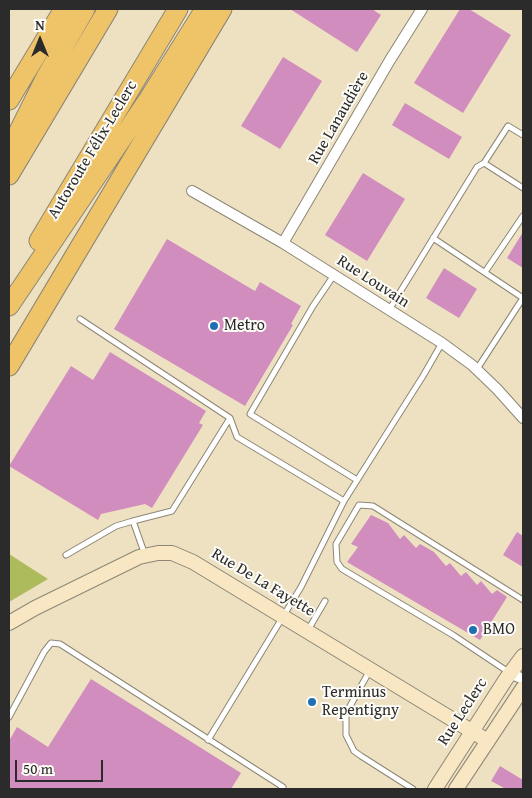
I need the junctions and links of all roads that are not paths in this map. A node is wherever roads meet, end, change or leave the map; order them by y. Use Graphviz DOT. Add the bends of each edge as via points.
graph roads {
  1 [pos="64,9"];
  2 [pos="85,9"];
  3 [pos="108,9"];
  4 [pos="178,9"];
  5 [pos="205,9"];
  6 [pos="222,9"];
  7 [pos="422,9"];
  8 [pos="9,100"];
  9 [pos="523,135"];
  10 [pos="9,151"];
  11 [pos="484,163"];
  12 [pos="9,175"];
  13 [pos="523,188"];
  14 [pos="192,191"];
  15 [pos="523,216"];
  16 [pos="434,238"];
  17 [pos="283,243"];
  18 [pos="485,272"];
  19 [pos="334,274"];
  20 [pos="9,291"];
  21 [pos="523,298"];
  22 [pos="9,306"];
  23 [pos="389,310"];
  24 [pos="80,319"];
  25 [pos="442,343"];
  26 [pos="9,366"];
  27 [pos="477,369"];
  28 [pos="230,418"];
  29 [pos="523,418"];
  30 [pos="357,480"];
  31 [pos="344,501"];
  32 [pos="133,521"];
  33 [pos="66,555"];
  34 [pos="145,555"];
  35 [pos="523,600"];
  36 [pos="325,601"];
  37 [pos="284,616"];
  38 [pos="9,623"];
  39 [pos="307,630"];
  40 [pos="523,656"];
  41 [pos="371,669"];
  42 [pos="510,673"];
  43 [pos="523,679"];
  44 [pos="523,688"];
  45 [pos="9,717"];
  46 [pos="472,732"];
  47 [pos="208,740"];
  48 [pos="488,741"];
  49 [pos="284,789"];
  50 [pos="414,789"];
  51 [pos="435,789"];
  52 [pos="456,789"];
  1 -- 8 [label="highway"];
  2 -- 10 [label="highway"];
  3 -- 12 [label="highway"];
  4 -- 20 [label="highway, Autoroute Félix-Leclerc"];
  5 -- 22 [label="highway" via="148,100"];
  6 -- 26 [label="highway"];
  7 -- 17 [label="street, Rue Lanaudière"];
  9 -- 11 [label="lane" via="508,126"];
  11 -- 13 [label="lane"];
  11 -- 16 [label="lane" via="477,168"];
  14 -- 17 [label="street, Rue Louvain"];
  15 -- 18 [label="lane"];
  16 -- 18 [label="lane"];
  16 -- 23 [label="lane"];
  17 -- 19 [label="street, Rue Louvain"];
  18 -- 21 [label="lane"];
  19 -- 23 [label="street, Rue Louvain"];
  19 -- 30 [label="lane" via="250,414"];
  21 -- 27 [label="lane"];
  23 -- 25 [label="street, Rue Louvain"];
  24 -- 28 [label="lane"];
  25 -- 27 [label="street, Rue Louvain"];
  25 -- 30 [label="lane"];
  27 -- 29 [label="street, Rue Louvain"];
  28 -- 31 [label="lane" via="237,437"];
  28 -- 32 [label="lane" via="172,511"];
  30 -- 31 [label="lane"];
  31 -- 37 [label="lane"];
  32 -- 33 [label="lane" via="116,526"];
  32 -- 34 [label="lane"];
  34 -- 37 [label="street, Rue De La Fayette" via="164,552 185,557"];
  34 -- 38 [label="street, Rue De La Fayette"];
  35 -- 42 [label="lane" via="373,506 359,505 336,544 337,562 342,569"];
  36 -- 39 [label="lane"];
  37 -- 39 [label="street, Rue De La Fayette"];
  37 -- 47 [label="lane"];
  39 -- 41 [label="street, Rue De La Fayette"];
  40 -- 42 [label="street, Rue Leclerc"];
  41 -- 46 [label="street, Rue De La Fayette"];
  41 -- 50 [label="lane" via="349,708 346,735 354,751"];
  42 -- 43 [label="street"];
  42 -- 46 [label="street, Rue Leclerc"];
  44 -- 48 [label="street"];
  45 -- 47 [label="lane" via="44,652 51,643 60,644"];
  46 -- 48 [label="street, Rue De La Fayette"];
  46 -- 51 [label="street, Rue Leclerc"];
  47 -- 49 [label="lane"];
  48 -- 52 [label="street"];
}
